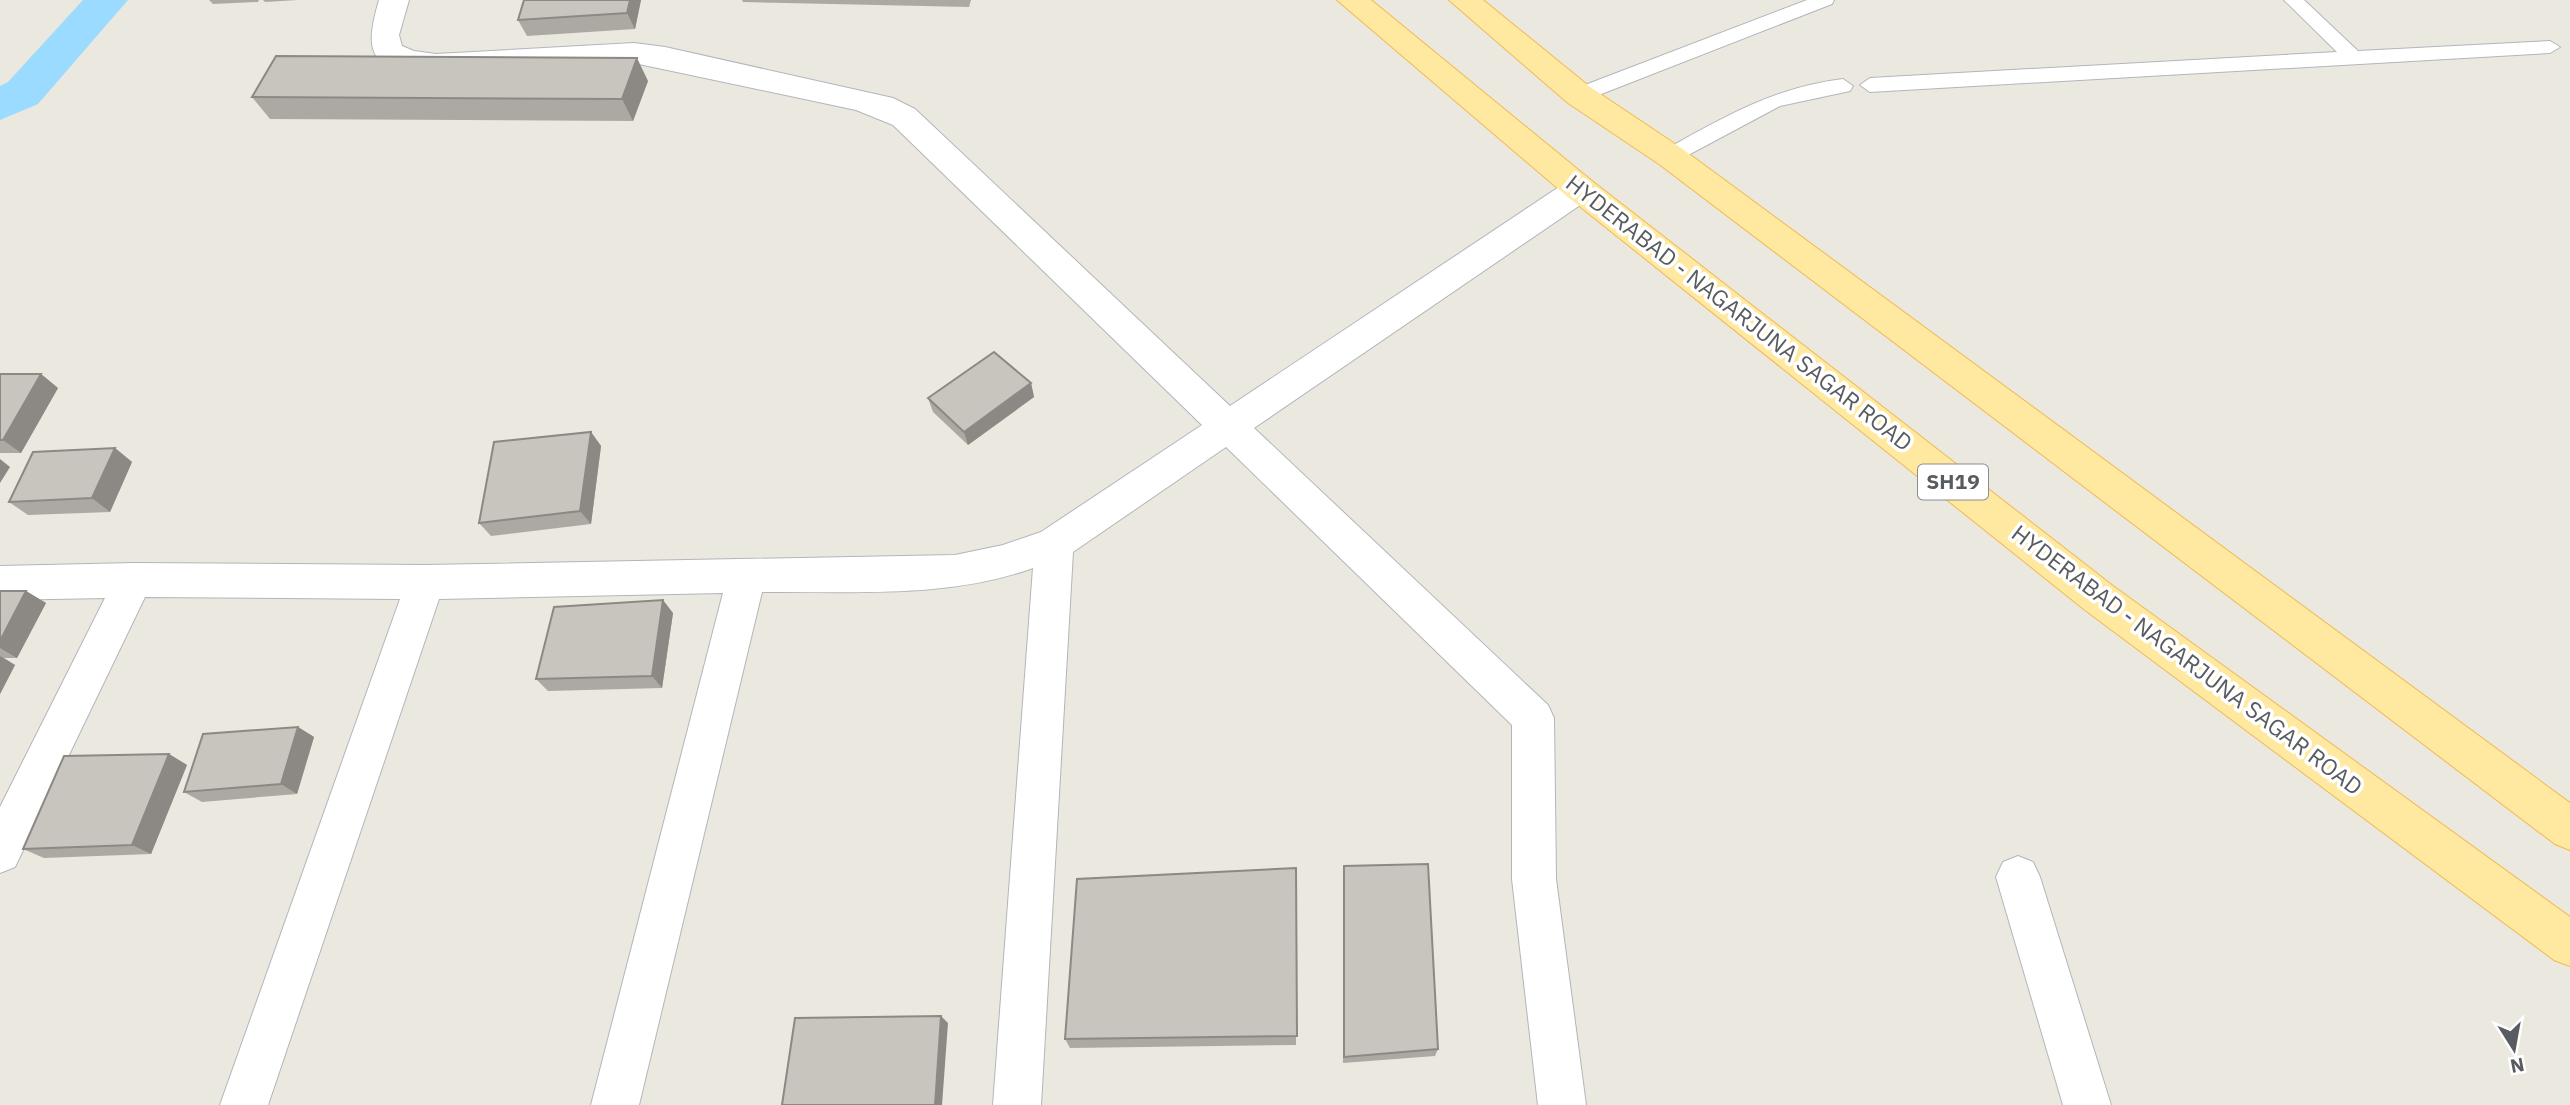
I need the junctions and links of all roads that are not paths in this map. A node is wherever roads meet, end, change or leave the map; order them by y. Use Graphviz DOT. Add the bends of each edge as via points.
graph roads {
  1 [pos="394,0"];
  2 [pos="1352,0"];
  3 [pos="1464,0"];
  4 [pos="1825,0"];
  5 [pos="2293,0"];
  6 [pos="2550,47"];
  7 [pos="2351,55"];
  8 [pos="1870,85"];
  9 [pos="1843,86"];
  10 [pos="1579,95"];
  11 [pos="1670,156"];
  12 [pos="1580,189"];
  13 [pos="1227,426"];
  14 [pos="1054,544"];
  15 [pos="746,578"];
  16 [pos="134,580"];
  17 [pos="425,582"];
  18 [pos="0,583"];
  19 [pos="2570,829"];
  20 [pos="0,852"];
  21 [pos="2018,877"];
  22 [pos="2570,944"];
  23 [pos="244,1105"];
  24 [pos="615,1105"];
  25 [pos="1017,1105"];
  26 [pos="1562,1105"];
  27 [pos="2087,1105"];
  1 -- 13 [label="street" via="384,35 388,52 409,61 436,64 634,53 856,99 904,117"];
  2 -- 12 [label="main road, HYDERABAD - NAGARJUNA SAGAR ROAD / SH19"];
  3 -- 10 [label="main road"];
  4 -- 10 [label="lane"];
  5 -- 7 [label="lane"];
  6 -- 7 [label="lane"];
  7 -- 8 [label="lane"];
  9 -- 11 [label="lane" via="1773,99"];
  10 -- 11 [label="main road"];
  11 -- 19 [label="main road"];
  12 -- 13 [label="street"];
  12 -- 22 [label="main road, HYDERABAD - NAGARJUNA SAGAR ROAD / SH19" via="2099,598"];
  13 -- 14 [label="street"];
  13 -- 26 [label="street" via="1533,718 1534,879"];
  14 -- 15 [label="street" via="955,572"];
  14 -- 25 [label="street"];
  15 -- 17 [label="street"];
  15 -- 24 [label="street"];
  16 -- 17 [label="street"];
  16 -- 18 [label="street"];
  16 -- 20 [label="street"];
  17 -- 23 [label="street"];
  21 -- 27 [label="street"];
}
